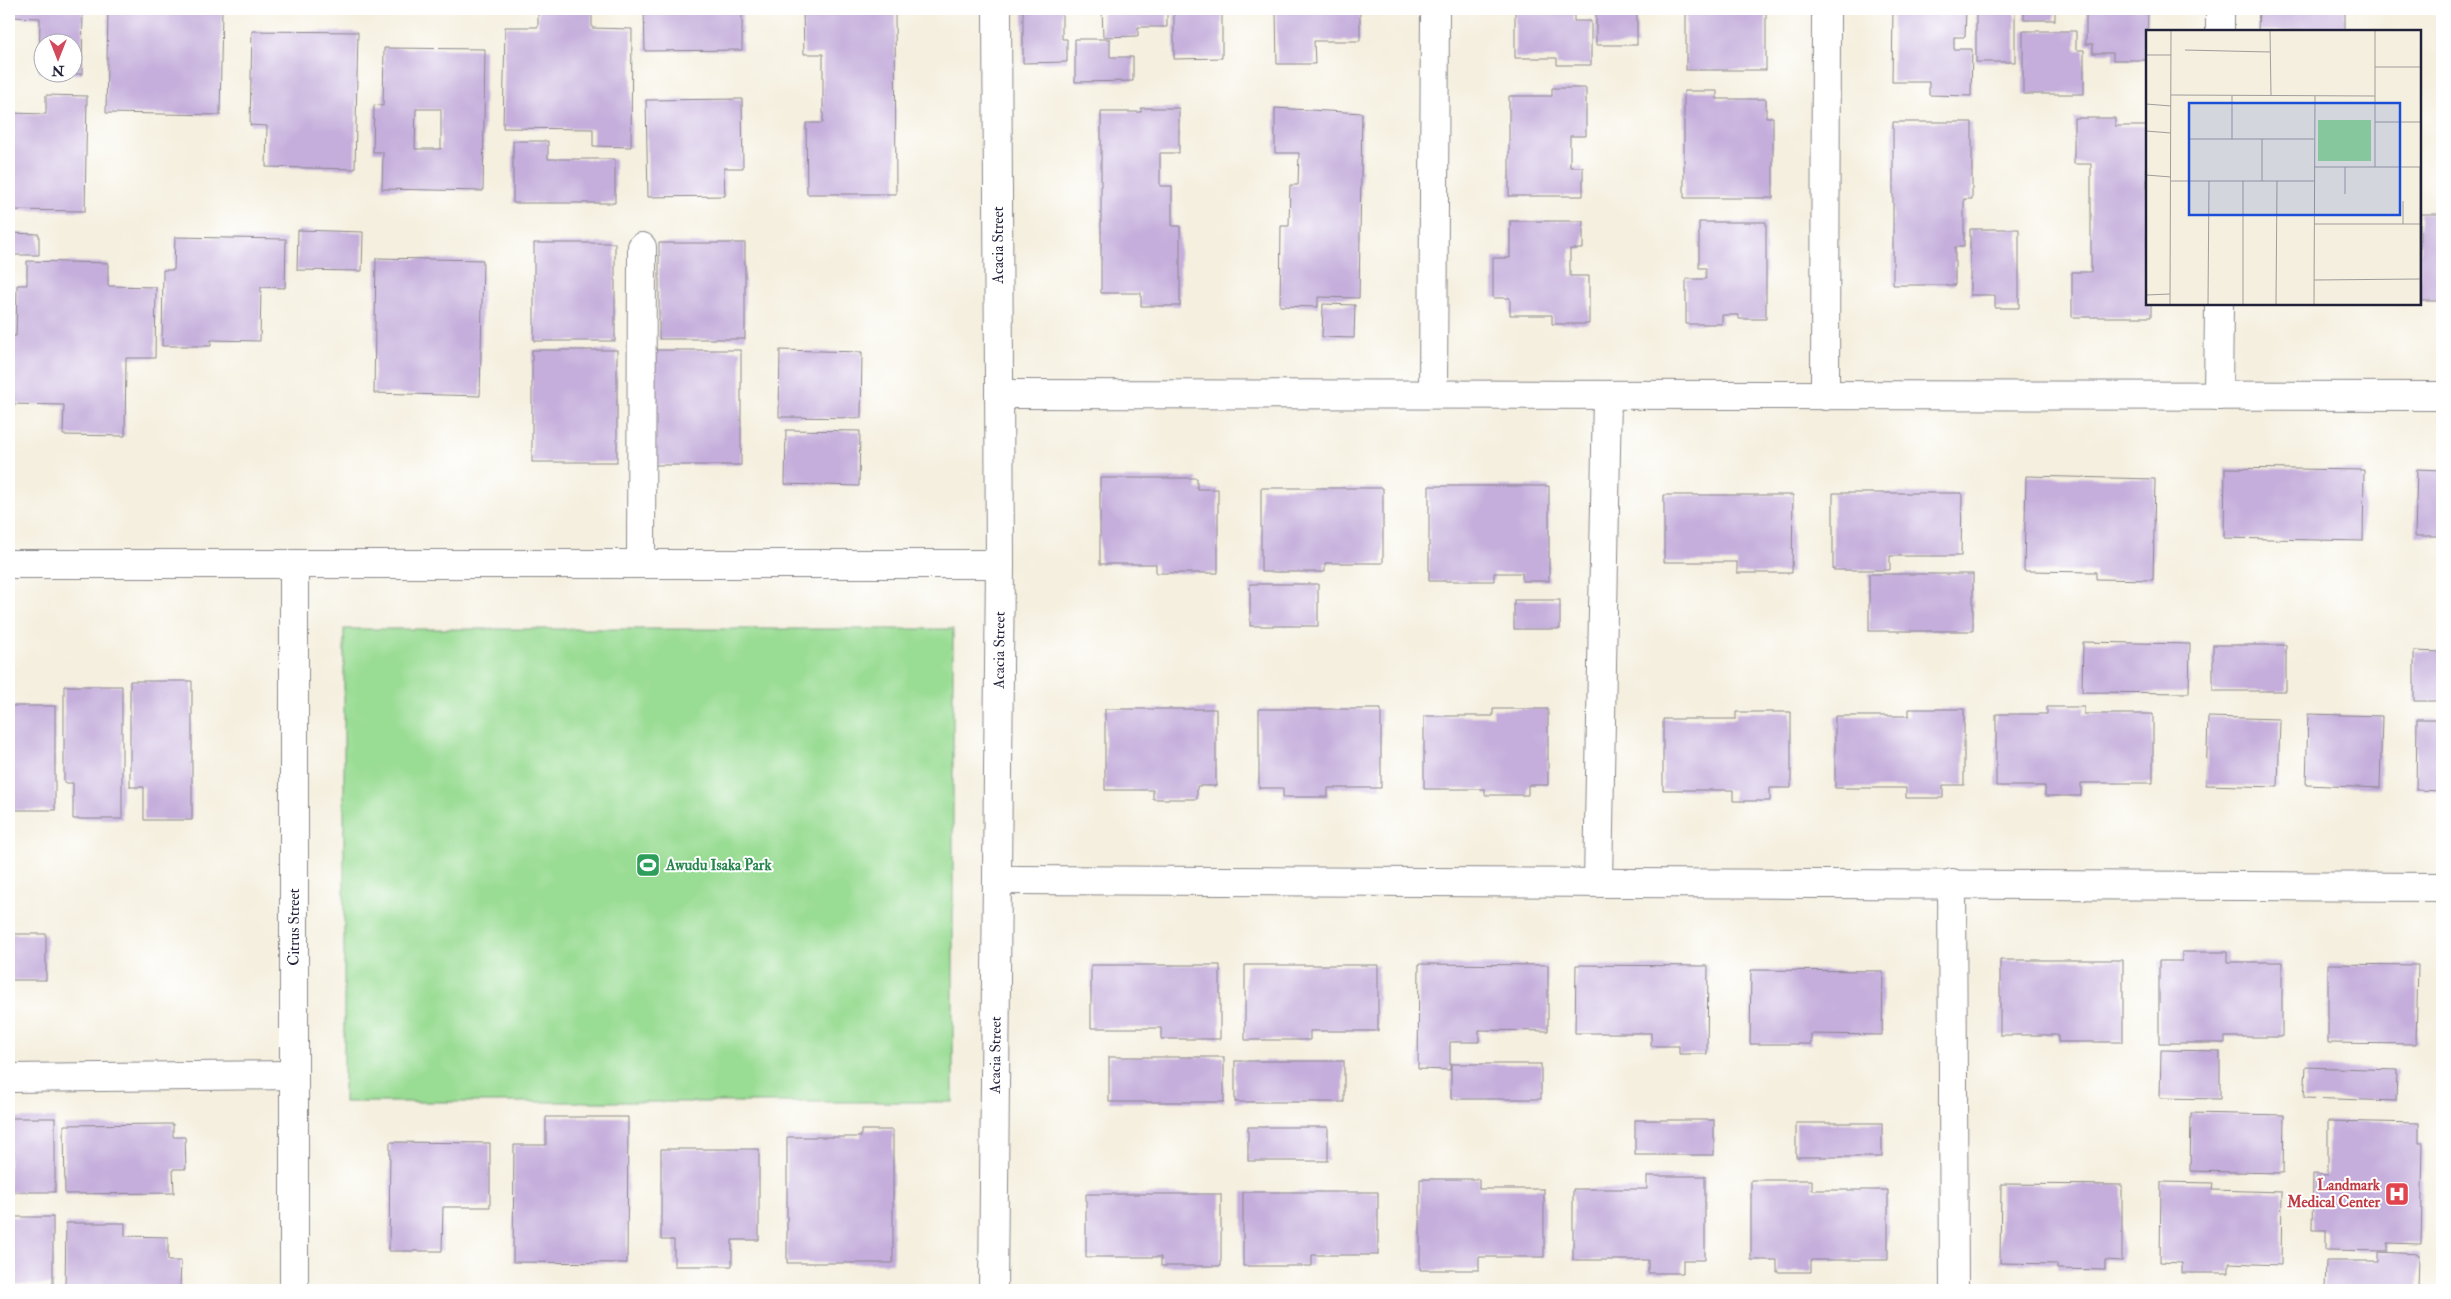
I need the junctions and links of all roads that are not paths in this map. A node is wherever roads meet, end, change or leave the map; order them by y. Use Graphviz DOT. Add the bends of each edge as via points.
graph roads {
  1 [pos="997,9"];
  2 [pos="1435,9"];
  3 [pos="1826,9"];
  4 [pos="2220,9"];
  5 [pos="2220,30"];
  6 [pos="642,247"];
  7 [pos="2219,305"];
  8 [pos="999,394"];
  9 [pos="1433,394"];
  10 [pos="1607,396"];
  11 [pos="1826,396"];
  12 [pos="2218,396"];
  13 [pos="2442,396"];
  14 [pos="9,564"];
  15 [pos="294,564"];
  16 [pos="641,564"];
  17 [pos="1000,564"];
  18 [pos="998,880"];
  19 [pos="1598,882"];
  20 [pos="1952,883"];
  21 [pos="2442,887"];
  22 [pos="294,1076"];
  23 [pos="9,1078"];
  24 [pos="294,1290"];
  25 [pos="993,1290"];
  26 [pos="1954,1290"];
  1 -- 8 [label="street, Acacia Street"];
  2 -- 9 [label="street"];
  3 -- 11 [label="street"];
  4 -- 5 [label="street"];
  6 -- 16 [label="street"];
  7 -- 12 [label="street"];
  8 -- 9 [label="street"];
  8 -- 17 [label="street, Acacia Street"];
  9 -- 10 [label="street"];
  10 -- 11 [label="street"];
  10 -- 19 [label="street"];
  11 -- 12 [label="street"];
  12 -- 13 [label="street"];
  14 -- 15 [label="street"];
  15 -- 16 [label="street"];
  15 -- 22 [label="street, Citrus Street"];
  16 -- 17 [label="street"];
  17 -- 18 [label="street, Acacia Street"];
  18 -- 19 [label="street"];
  18 -- 25 [label="street, Acacia Street"];
  19 -- 20 [label="street"];
  20 -- 21 [label="street"];
  20 -- 26 [label="street"];
  22 -- 23 [label="street"];
  22 -- 24 [label="street, Citrus Street"];
}
